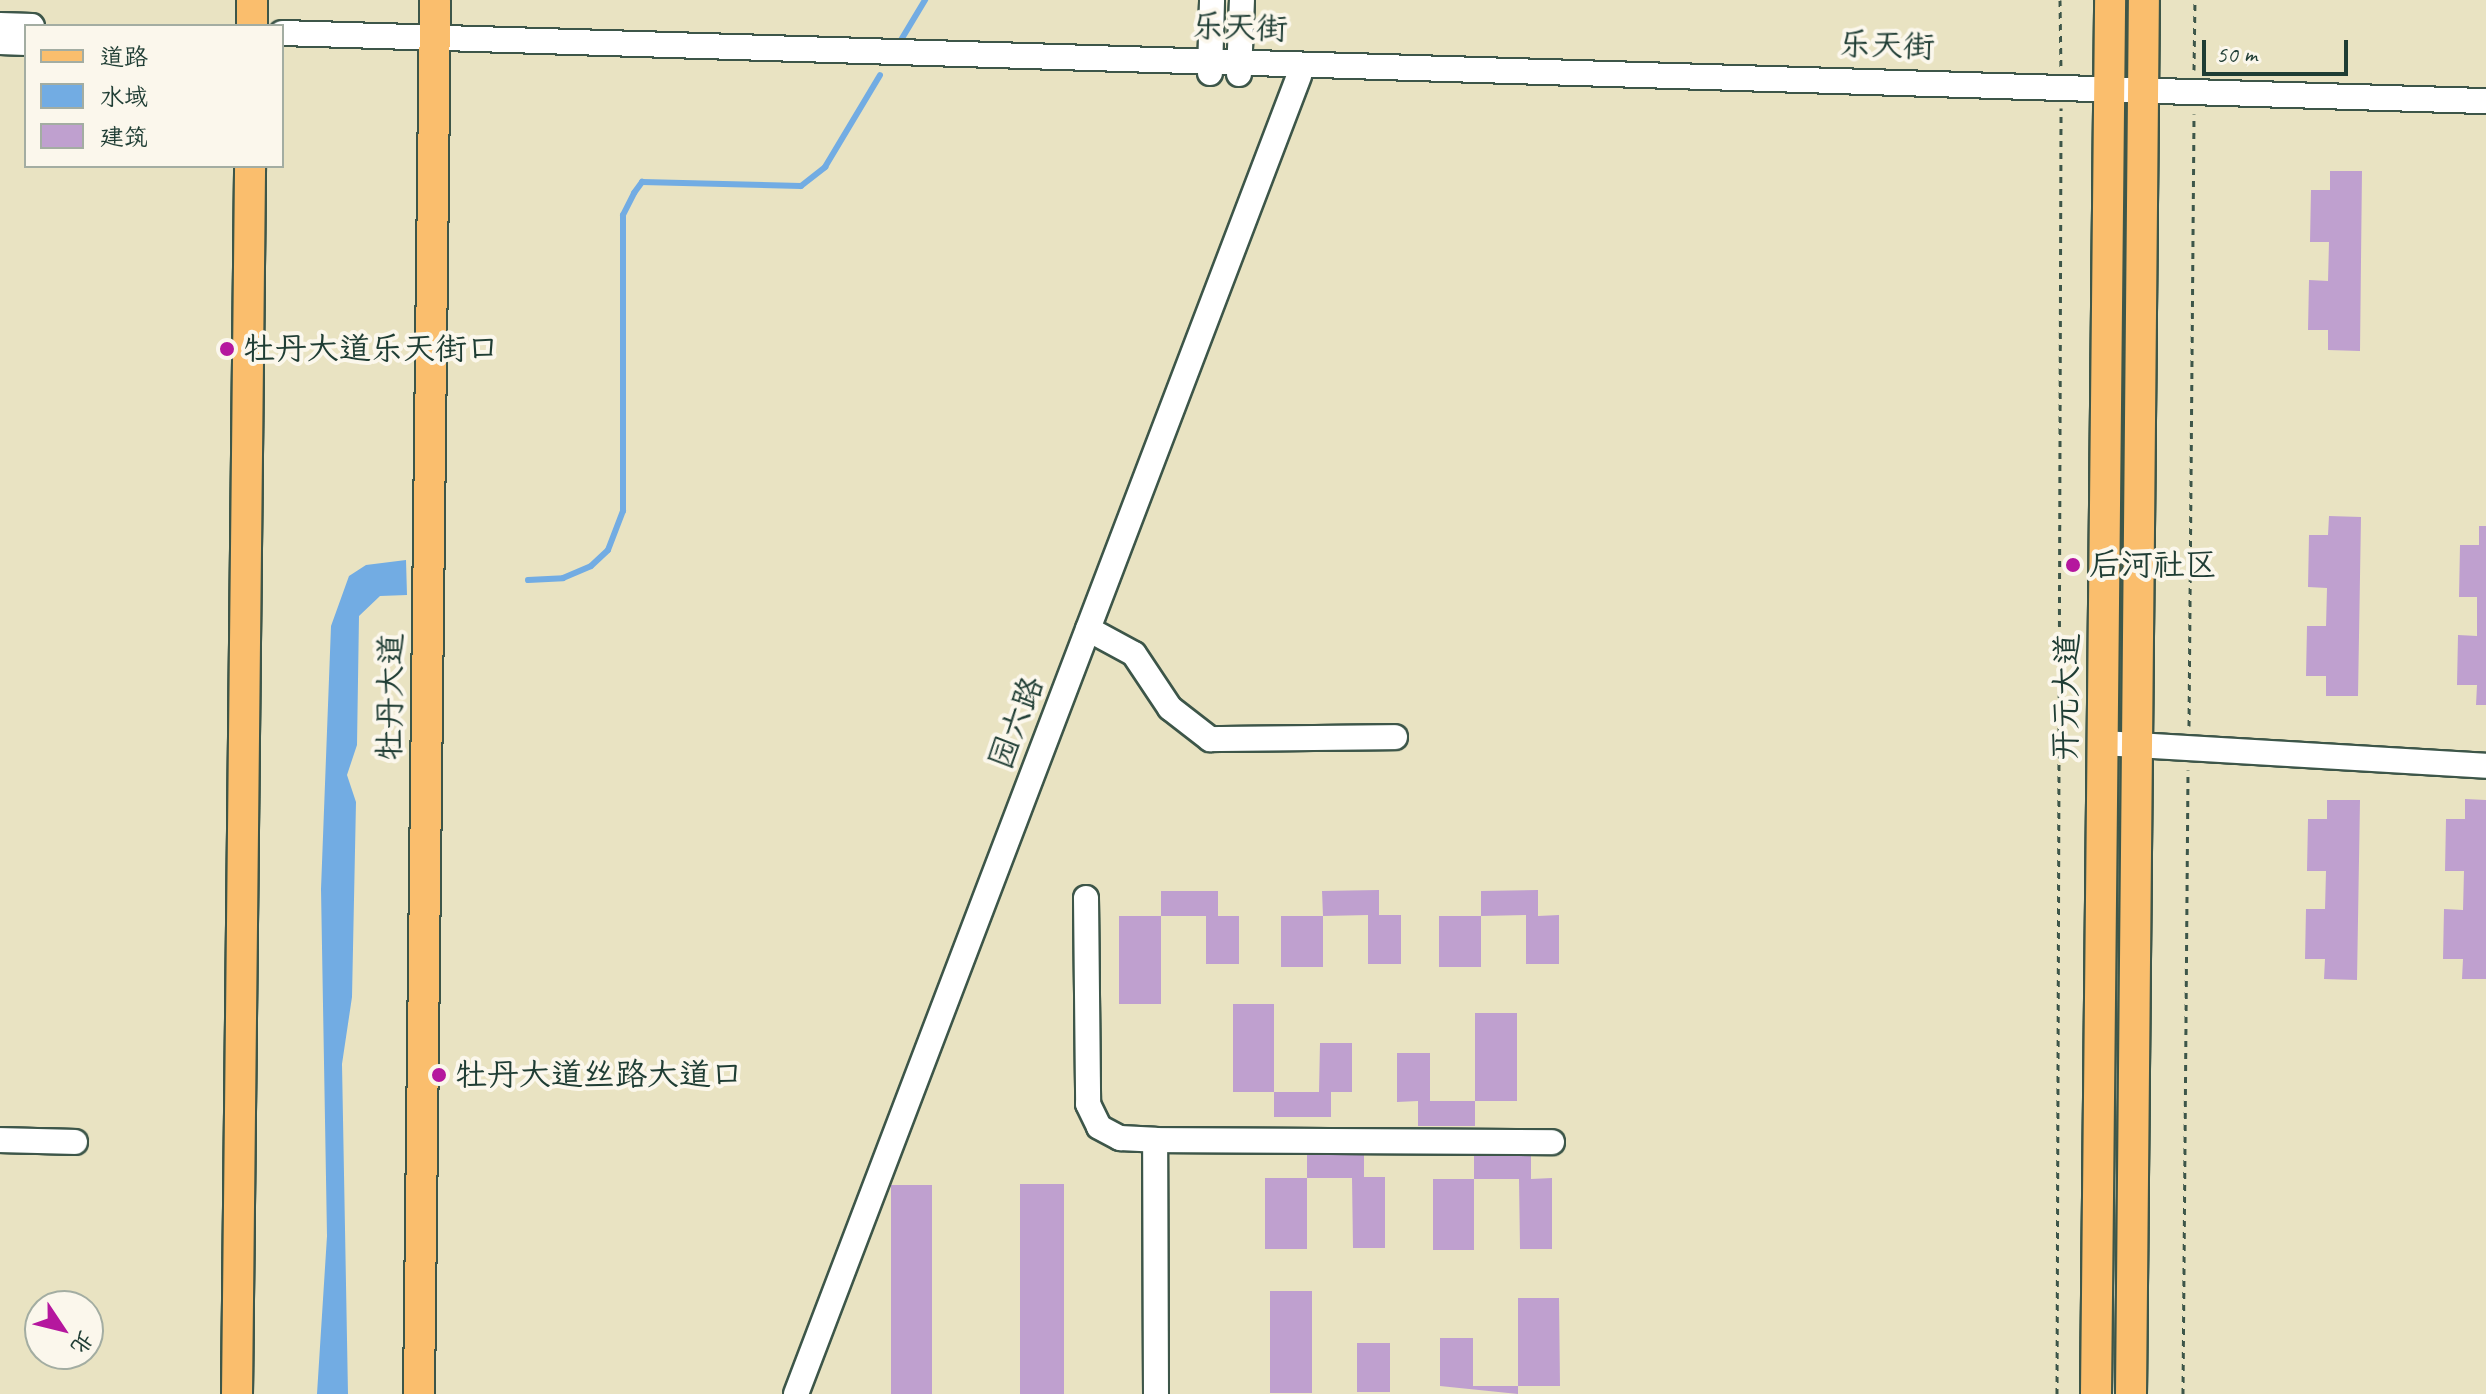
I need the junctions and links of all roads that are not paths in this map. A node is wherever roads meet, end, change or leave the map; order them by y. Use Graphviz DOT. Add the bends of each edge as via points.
graph roads {
  1 [pos="252,0"];
  2 [pos="435,0"];
  3 [pos="1212,0"];
  4 [pos="1242,0"];
  5 [pos="2110,0"];
  6 [pos="2144,0"];
  7 [pos="252,24"];
  8 [pos="0,25"];
  9 [pos="24,26"];
  10 [pos="284,33"];
  11 [pos="0,42"];
  12 [pos="24,43"];
  13 [pos="434,45"];
  14 [pos="284,49"];
  15 [pos="1211,66"];
  16 [pos="1240,67"];
  17 [pos="1299,76"];
  18 [pos="2061,89"];
  19 [pos="2109,90"];
  20 [pos="2143,90"];
  21 [pos="2486,101"];
  22 [pos="250,168"];
  23 [pos="1088,629"];
  24 [pos="1395,737"];
  25 [pos="2102,743"];
  26 [pos="2137,745"];
  27 [pos="2486,766"];
  28 [pos="1086,898"];
  29 [pos="0,1140"];
  30 [pos="1155,1140"];
  31 [pos="75,1142"];
  32 [pos="1552,1142"];
  33 [pos="237,1394"];
  34 [pos="419,1394"];
  35 [pos="796,1394"];
  36 [pos="1156,1394"];
  37 [pos="2096,1394"];
  38 [pos="2131,1394"];
  1 -- 7 [label="main road"];
  2 -- 13 [label="main road, 牡丹大道"];
  3 -- 15 [label="street"];
  4 -- 16 [label="street"];
  5 -- 19 [label="main road, 开元大道"];
  6 -- 20 [label="main road"];
  8 -- 9 [label="street"];
  10 -- 13 [label="street, 乐天街"];
  11 -- 12 [label="street"];
  13 -- 14 [label="street, 乐天街"];
  13 -- 15 [label="street, 乐天街"];
  13 -- 34 [label="main road, 牡丹大道"];
  15 -- 16 [label="street, 乐天街"];
  16 -- 17 [label="street, 乐天街"];
  16 -- 18 [label="street, 乐天街"];
  17 -- 18 [label="street, 乐天街"];
  17 -- 23 [label="street, 园六路"];
  18 -- 19 [label="street, 乐天街"];
  19 -- 20 [label="street, 乐天街"];
  19 -- 25 [label="main road, 开元大道"];
  20 -- 21 [label="street, 乐天街" via="2194,96"];
  20 -- 26 [label="main road"];
  22 -- 33 [label="main road"];
  23 -- 24 [label="street" via="1126,647 1170,708 1210,739"];
  23 -- 35 [label="street, 园六路"];
  25 -- 26 [label="street"];
  25 -- 37 [label="main road, 开元大道"];
  26 -- 27 [label="street"];
  26 -- 38 [label="main road"];
  28 -- 30 [label="street" via="1088,1104 1099,1127 1120,1138"];
  29 -- 31 [label="street"];
  30 -- 32 [label="street"];
  30 -- 36 [label="street"];
}
